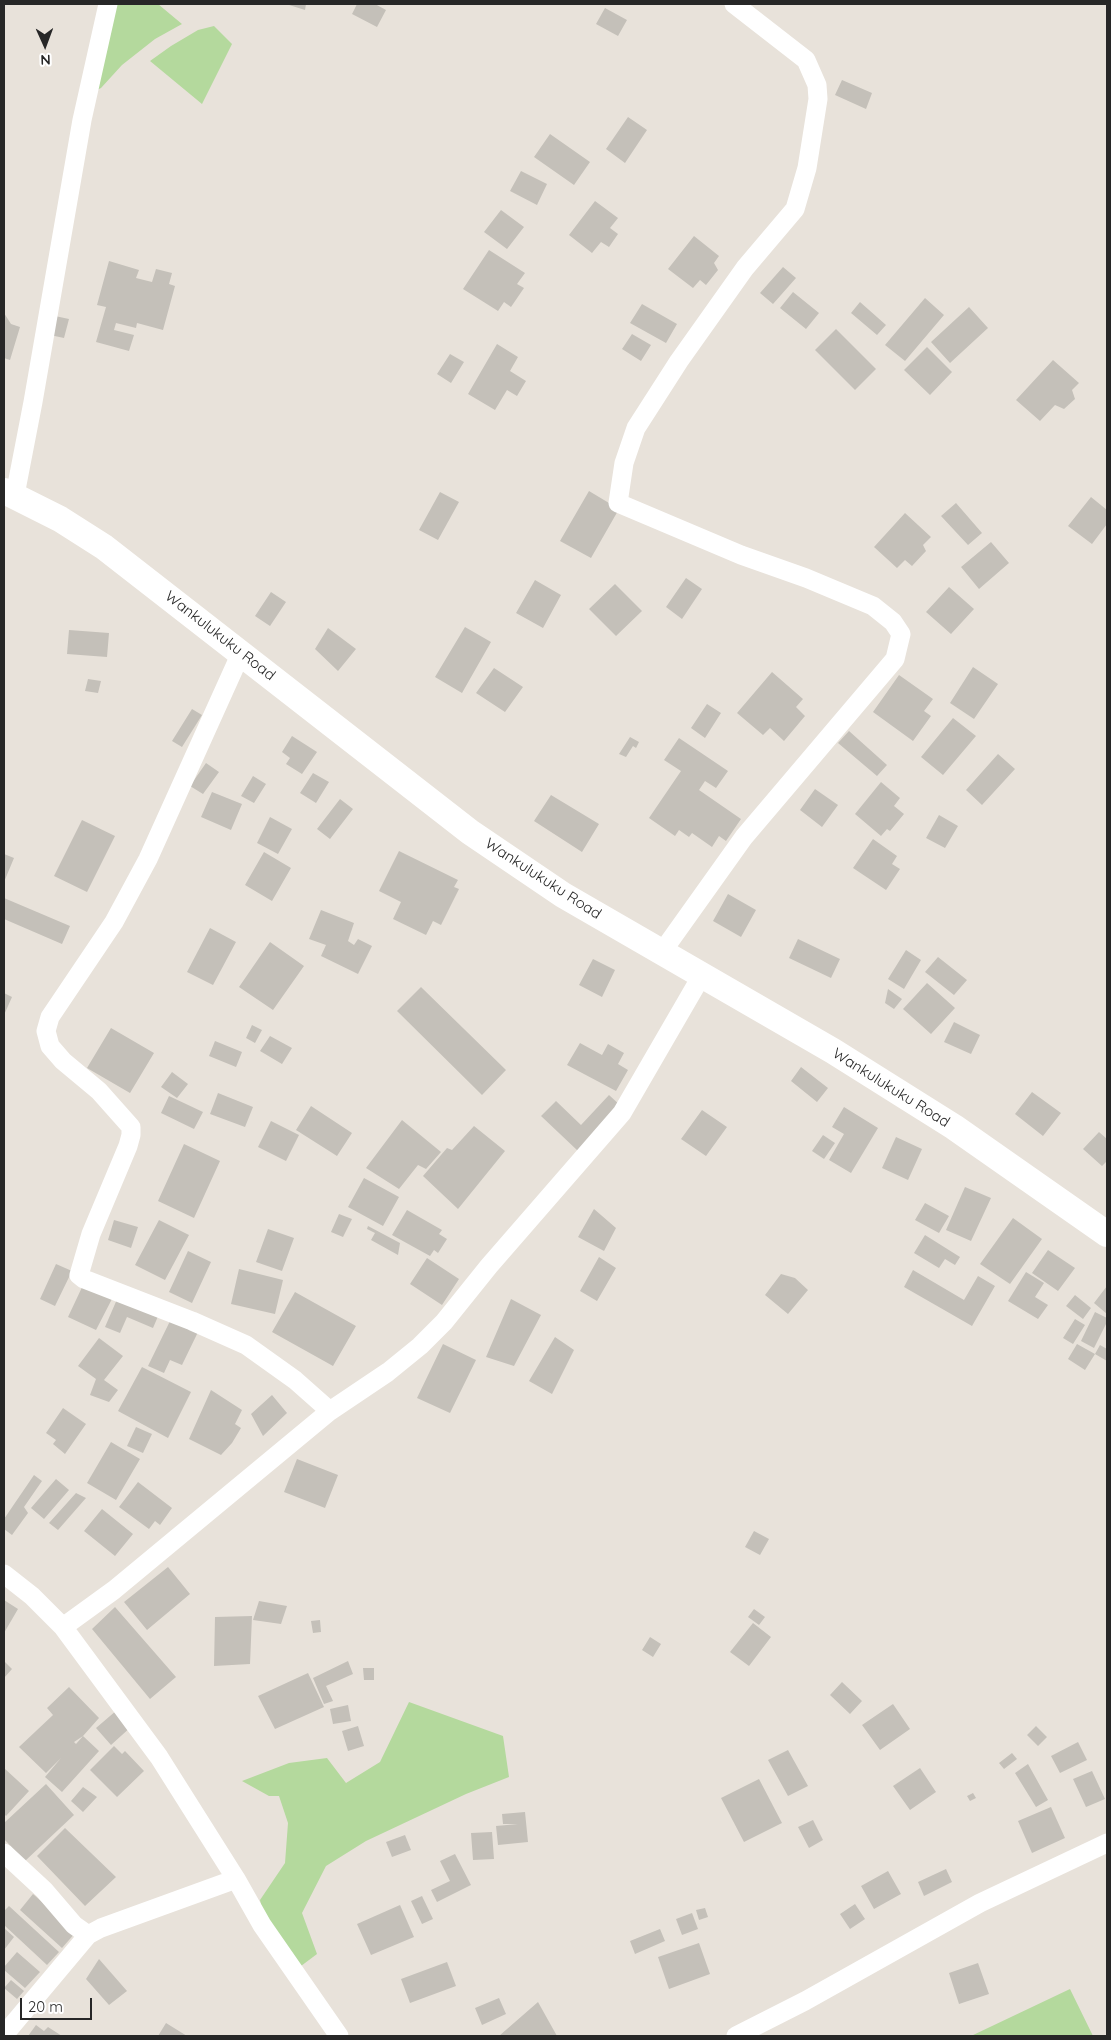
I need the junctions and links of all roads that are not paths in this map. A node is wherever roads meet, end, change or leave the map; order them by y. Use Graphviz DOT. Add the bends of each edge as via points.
graph roads {
  1 [pos="108,4"];
  2 [pos="734,4"];
  3 [pos="9,493"];
  4 [pos="241,654"];
  5 [pos="662,952"];
  6 [pos="702,975"];
  7 [pos="1107,1234"];
  8 [pos="330,1411"];
  9 [pos="4,1574"];
  10 [pos="63,1627"];
  11 [pos="1107,1843"];
  12 [pos="4,1853"];
  13 [pos="236,1879"];
  14 [pos="88,1935"];
  15 [pos="4,2035"];
  16 [pos="339,2036"];
  17 [pos="736,2036"];
  1 -- 3 [label="street" via="82,120 33,402"];
  2 -- 5 [label="street" via="806,60 817,85 818,100 807,168 795,209 745,268 636,428 624,464 618,504 873,606 893,622 901,634 895,659 744,837"];
  3 -- 4 [label="main road, Wankulukuku Road" via="60,519 104,547"];
  4 -- 5 [label="main road, Wankulukuku Road" via="470,832 563,895"];
  4 -- 8 [label="street" via="148,859 114,922 50,1017 46,1031 56,1054 100,1091 131,1127 128,1146 91,1234 79,1274 84,1279 246,1346"];
  5 -- 6 [label="main road, Wankulukuku Road"];
  6 -- 7 [label="main road, Wankulukuku Road" via="954,1127"];
  6 -- 8 [label="street" via="622,1113 473,1288 420,1346"];
  8 -- 10 [label="street" via="129,1577"];
  9 -- 10 [label="street"];
  10 -- 13 [label="street" via="159,1757"];
  11 -- 17 [label="street" via="980,1903"];
  12 -- 14 [label="street" via="44,1890 74,1925"];
  13 -- 14 [label="street"];
  13 -- 16 [label="street" via="262,1925"];
  14 -- 15 [label="street"];
}
